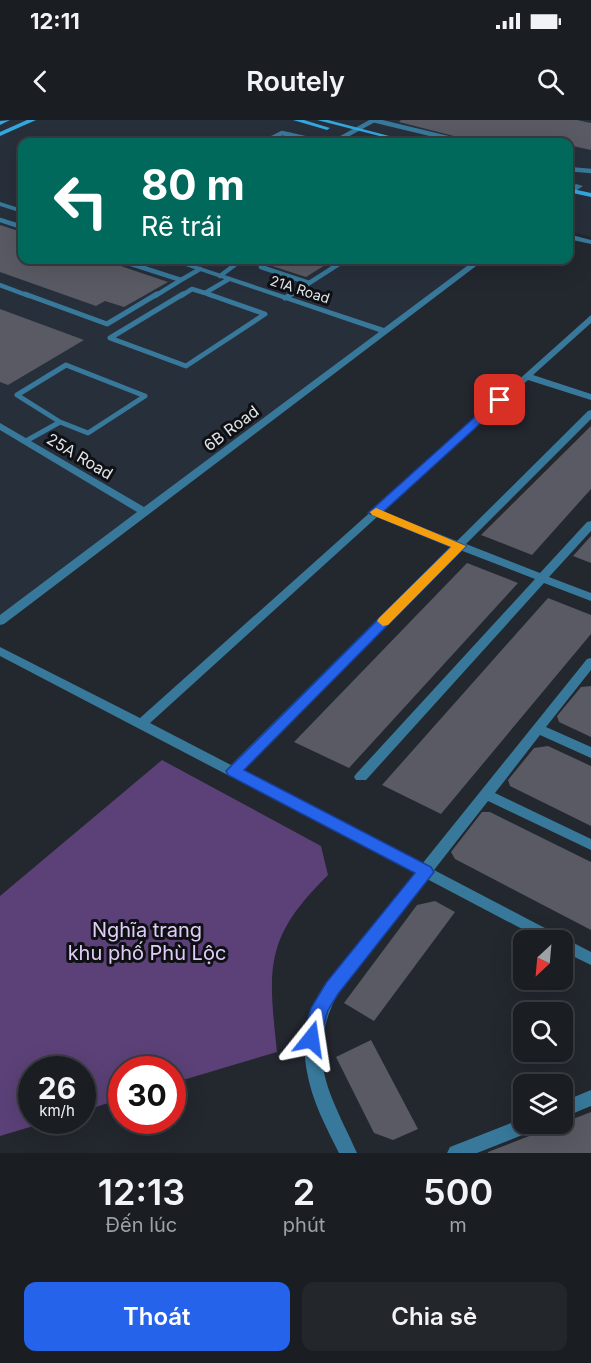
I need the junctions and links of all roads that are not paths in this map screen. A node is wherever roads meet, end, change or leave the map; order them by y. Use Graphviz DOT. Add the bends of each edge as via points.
graph roads {
  1 [pos="7,120"];
  2 [pos="33,120"];
  3 [pos="296,120"];
  4 [pos="320,120"];
  5 [pos="374,120"];
  6 [pos="0,123"];
  7 [pos="357,129"];
  8 [pos="0,134"];
  9 [pos="350,134"];
  10 [pos="272,138"];
  11 [pos="304,138"];
  12 [pos="342,138"];
  13 [pos="367,138"];
  14 [pos="393,138"];
  15 [pos="448,138"];
  16 [pos="573,169"];
  17 [pos="591,171"];
  18 [pos="591,189"];
  19 [pos="573,190"];
  20 [pos="573,190"];
  21 [pos="591,195"];
  22 [pos="0,204"];
  23 [pos="18,210"];
  24 [pos="0,220"];
  25 [pos="18,226"];
  26 [pos="573,237"];
  27 [pos="591,242"];
  28 [pos="131,264"];
  29 [pos="184,264"];
  30 [pos="234,264"];
  31 [pos="266,264"];
  32 [pos="339,264"];
  33 [pos="475,264"];
  34 [pos="200,269"];
  35 [pos="225,277"];
  36 [pos="180,280"];
  37 [pos="309,283"];
  38 [pos="0,285"];
  39 [pos="205,293"];
  40 [pos="285,298"];
  41 [pos="591,318"];
  42 [pos="385,331"];
  43 [pos="527,376"];
  44 [pos="591,397"];
  45 [pos="591,413"];
  46 [pos="60,422"];
  47 [pos="0,426"];
  48 [pos="26,441"];
  49 [pos="144,512"];
  50 [pos="375,513"];
  51 [pos="591,524"];
  52 [pos="460,546"];
  53 [pos="543,578"];
  54 [pos="591,597"];
  55 [pos="0,621"];
  56 [pos="0,651"];
  57 [pos="589,668"];
  58 [pos="142,723"];
  59 [pos="537,728"];
  60 [pos="591,753"];
  61 [pos="233,771"];
  62 [pos="361,777"];
  63 [pos="485,794"];
  64 [pos="591,845"];
  65 [pos="426,872"];
  66 [pos="537,930"];
  67 [pos="573,950"];
  68 [pos="591,959"];
  69 [pos="589,1097"];
  70 [pos="573,1105"];
  71 [pos="513,1130"];
  72 [pos="348,1153"];
  73 [pos="456,1153"];
  1 -- 6 [label="street"];
  2 -- 8 [label="street"];
  3 -- 9 [label="street"];
  4 -- 7 [label="street"];
  5 -- 7 [label="lane"];
  5 -- 15 [label="lane"];
  7 -- 9 [label="lane"];
  7 -- 14 [label="street"];
  9 -- 12 [label="lane"];
  9 -- 13 [label="street"];
  10 -- 11 [label="lane" via="282,133"];
  16 -- 17 [label="lane"];
  18 -- 19 [label="street"];
  20 -- 21 [label="street"];
  22 -- 23 [label="street"];
  24 -- 25 [label="lane"];
  26 -- 27 [label="street"];
  28 -- 36 [label="lane"];
  29 -- 34 [label="street, 21A Road"];
  30 -- 35 [label="lane"];
  31 -- 37 [label="lane" via="261,267"];
  32 -- 37 [label="lane"];
  33 -- 42 [label="street, 6B Road"];
  34 -- 35 [label="street, 21A Road"];
  34 -- 36 [label="lane"];
  35 -- 39 [label="lane"];
  35 -- 40 [label="street, 21A Road"];
  36 -- 38 [label="lane" via="107,324"];
  37 -- 40 [label="lane"];
  39 -- 39 [label="lane" via="265,314 186,366 110,338 192,289"];
  40 -- 42 [label="street, 21A Road"];
  41 -- 43 [label="street"];
  42 -- 49 [label="street, 6B Road"];
  43 -- 44 [label="street"];
  43 -- 50 [label="street"];
  45 -- 52 [label="street"];
  46 -- 46 [label="lane" via="88,433 145,396 66,365 17,394"];
  46 -- 48 [label="lane"];
  47 -- 48 [label="street, 25A Road"];
  48 -- 49 [label="street, 25A Road"];
  49 -- 55 [label="street, 6B Road"];
  50 -- 52 [label="street"];
  50 -- 58 [label="street"];
  51 -- 53 [label="street"];
  52 -- 53 [label="street"];
  52 -- 61 [label="street"];
  53 -- 54 [label="street"];
  53 -- 62 [label="street"];
  56 -- 58 [label="street"];
  57 -- 59 [label="street"];
  58 -- 61 [label="street"];
  59 -- 60 [label="street"];
  59 -- 63 [label="street"];
  61 -- 65 [label="street"];
  63 -- 64 [label="street"];
  63 -- 65 [label="street"];
  65 -- 66 [label="street"];
  65 -- 72 [label="street" via="332,988 314,1024 312,1048 321,1097"];
  67 -- 68 [label="street"];
  69 -- 70 [label="street"];
  71 -- 73 [label="street"];
}
